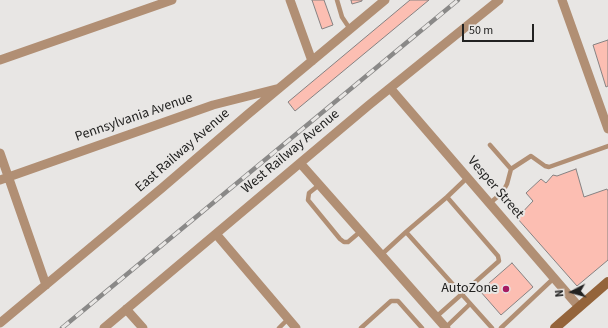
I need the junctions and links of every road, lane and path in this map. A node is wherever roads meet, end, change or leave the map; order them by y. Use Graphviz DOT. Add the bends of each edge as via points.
graph roads {
  1 [pos="172,0"];
  2 [pos="290,0"];
  3 [pos="336,0"];
  4 [pos="499,0"];
  5 [pos="562,0"];
  6 [pos="379,2"];
  7 [pos="350,29"];
  8 [pos="0,60"];
  9 [pos="312,61"];
  10 [pos="279,88"];
  11 [pos="390,88"];
  12 [pos="608,129"];
  13 [pos="490,145"];
  14 [pos="608,146"];
  15 [pos="0,153"];
  16 [pos="300,163"];
  17 [pos="512,169"];
  18 [pos="468,177"];
  19 [pos="4,178"];
  20 [pos="319,184"];
  21 [pos="447,197"];
  22 [pos="490,203"];
  23 [pos="361,232"];
  24 [pos="406,232"];
  25 [pos="216,234"];
  26 [pos="381,255"];
  27 [pos="554,278"];
  28 [pos="608,282"];
  29 [pos="46,285"];
  30 [pos="462,294"];
  31 [pos="470,304"];
  32 [pos="580,307"];
  33 [pos="126,309"];
  34 [pos="436,317"];
  35 [pos="288,319"];
  36 [pos="0,323"];
  37 [pos="444,327"];
  38 [pos="104,328"];
  39 [pos="143,328"];
  40 [pos="279,328"];
  41 [pos="296,328"];
  42 [pos="361,328"];
  43 [pos="422,328"];
  44 [pos="492,328"];
  45 [pos="501,328"];
  46 [pos="555,328"];
  1 -- 8 [label="street"];
  2 -- 9 [label="street"];
  3 -- 7 [label="lane"];
  4 -- 11 [label="street, West Railway Avenue"];
  5 -- 12 [label="street"];
  6 -- 7 [label="street, East Railway Avenue"];
  7 -- 9 [label="street, East Railway Avenue"];
  9 -- 10 [label="street, East Railway Avenue"];
  10 -- 19 [label="street, Pennsylvania Avenue" via="213,105"];
  10 -- 29 [label="street, East Railway Avenue"];
  11 -- 16 [label="street, West Railway Avenue"];
  11 -- 18 [label="street, Vesper Street"];
  13 -- 17 [label="lane"];
  14 -- 17 [label="lane" via="549,167 531,156"];
  15 -- 19 [label="street"];
  16 -- 20 [label="street"];
  16 -- 25 [label="street, West Railway Avenue"];
  17 -- 22 [label="lane" via="502,193"];
  18 -- 21 [label="lane"];
  18 -- 22 [label="street, Vesper Street"];
  19 -- 29 [label="street"];
  20 -- 23 [label="street"];
  20 -- 23 [label="lane" via="309,193 308,200 340,239 348,242"];
  21 -- 24 [label="lane"];
  21 -- 30 [label="lane" via="499,258 498,264"];
  22 -- 27 [label="street, Vesper Street"];
  23 -- 26 [label="street"];
  24 -- 26 [label="lane"];
  24 -- 30 [label="lane"];
  25 -- 33 [label="street, West Railway Avenue"];
  25 -- 35 [label="street"];
  26 -- 34 [label="street"];
  27 -- 32 [label="street, Vesper Street"];
  27 -- 45 [label="lane"];
  28 -- 32 [label="street"];
  29 -- 36 [label="street, East Railway Avenue"];
  30 -- 31 [label="lane"];
  30 -- 34 [label="lane"];
  31 -- 37 [label="lane"];
  31 -- 44 [label="lane"];
  32 -- 46 [label="street"];
  33 -- 38 [label="street, West Railway Avenue"];
  33 -- 39 [label="street"];
  34 -- 37 [label="street"];
  35 -- 40 [label="lane"];
  35 -- 41 [label="street"];
  42 -- 43 [label="lane" via="391,302 398,301"];
}
